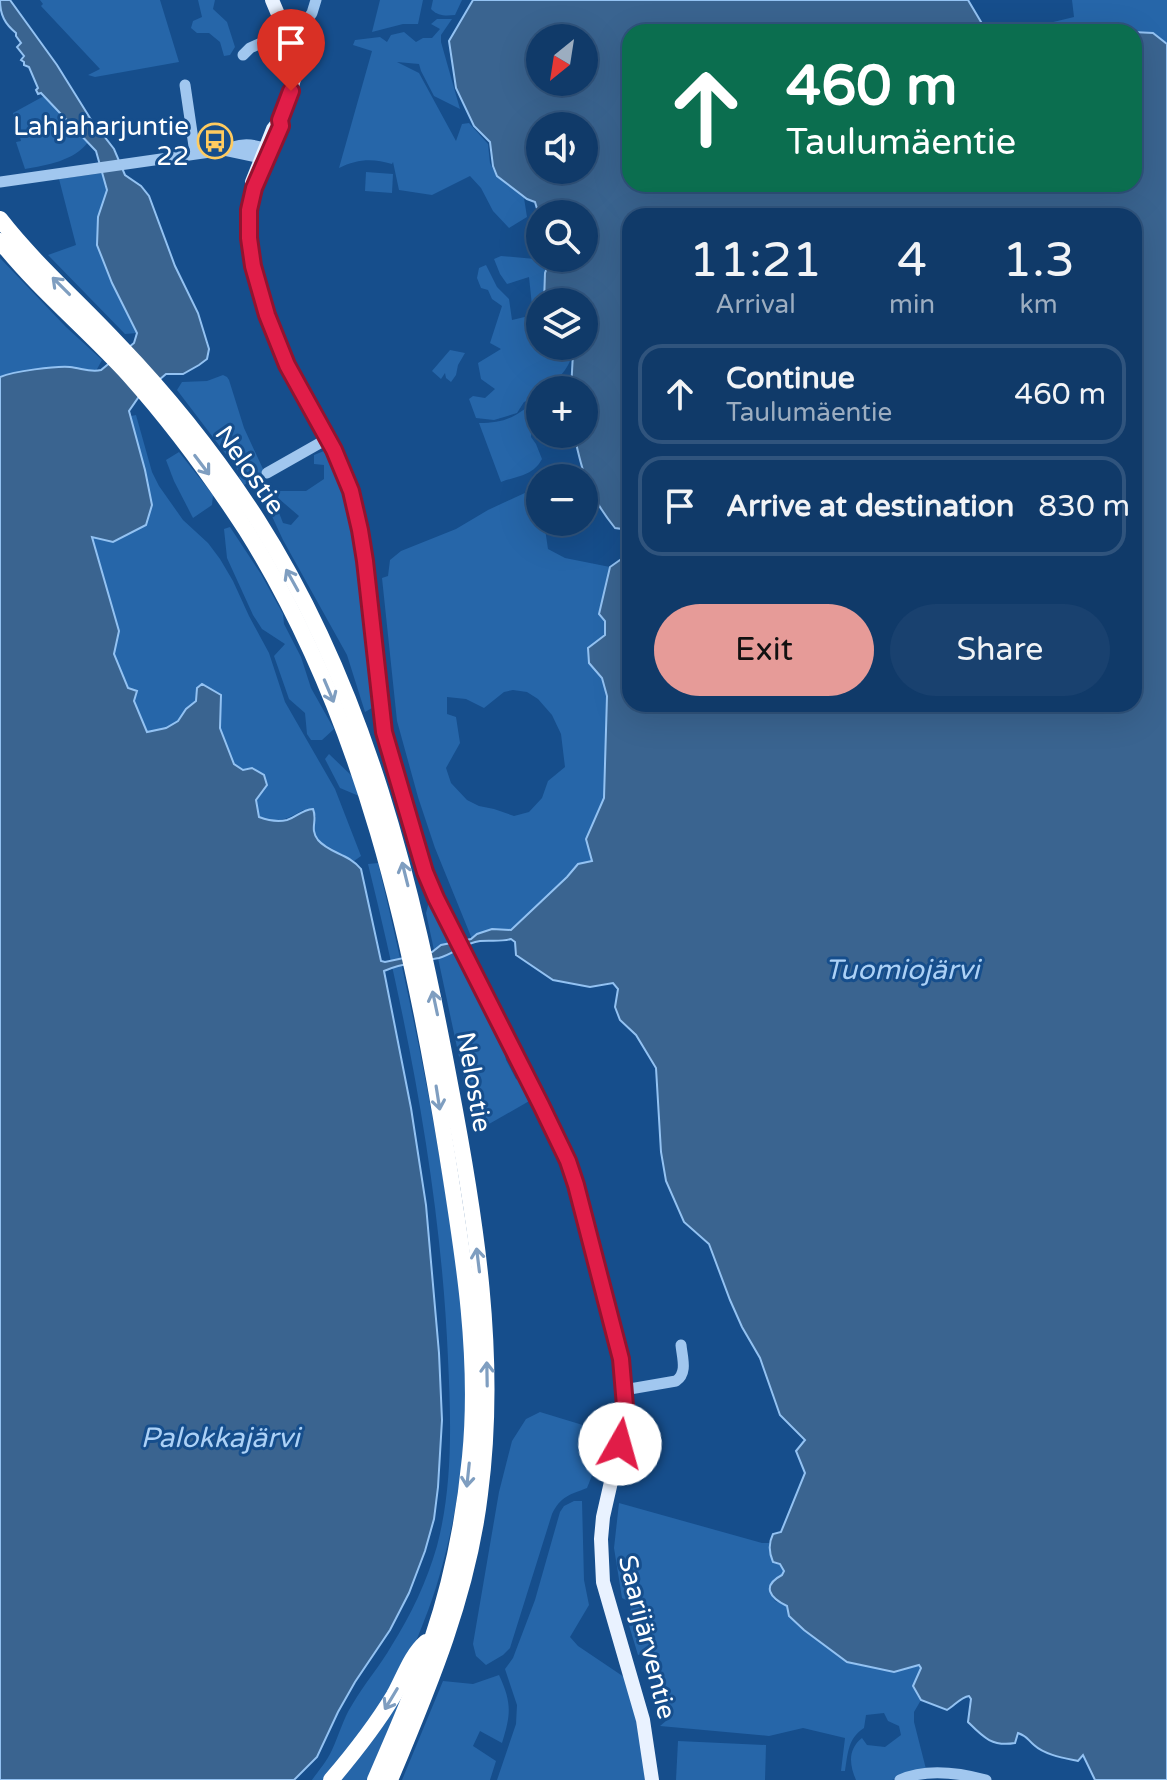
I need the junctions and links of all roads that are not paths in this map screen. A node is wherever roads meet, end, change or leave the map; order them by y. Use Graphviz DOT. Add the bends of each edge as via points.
graph roads {
  1 [pos="272,0"];
  2 [pos="316,0"];
  3 [pos="286,32"];
  4 [pos="243,55"];
  5 [pos="185,85"];
  6 [pos="195,153"];
  7 [pos="264,154"];
  8 [pos="0,182"];
  9 [pos="0,219"];
  10 [pos="0,241"];
  11 [pos="111,346"];
  12 [pos="327,439"];
  13 [pos="267,473"];
  14 [pos="418,958"];
  15 [pos="681,1345"];
  16 [pos="624,1390"];
  17 [pos="433,1636"];
  18 [pos="331,1780"];
  19 [pos="375,1780"];
  20 [pos="390,1780"];
  21 [pos="652,1780"];
  22 [pos="900,1780"];
  23 [pos="986,1780"];
  1 -- 3 [label="main road, Saarijärventie"];
  2 -- 3 [label="street" via="305,23"];
  3 -- 4 [label="street"];
  3 -- 7 [label="main road, Saarijärventie" via="294,79 281,126"];
  5 -- 6 [label="street"];
  6 -- 7 [label="street" via="252,144"];
  6 -- 8 [label="street"];
  7 -- 12 [label="main road, Saarijärventie" via="249,210 253,266 287,365"];
  11 -- 9 [label="highway, Nelostie, one-way"];
  10 -- 11 [label="highway, Nelostie" via="34,281"];
  11 -- 14 [label="highway, Nelostie" via="235,485 311,614 378,777"];
  12 -- 13 [label="street"];
  12 -- 16 [label="main road, Saarijärventie" via="347,481 360,530 384,732 425,872 568,1161 608,1303"];
  14 -- 17 [label="highway, Nelostie, one-way" via="458,1224 473,1398 460,1525"];
  20 -- 14 [label="highway, Nelostie, one-way" via="435,1673 459,1597 479,1507 487,1418 485,1323 463,1152"];
  15 -- 16 [label="street" via="681,1378"];
  16 -- 21 [label="main road, Saarijärventie" via="600,1553 603,1582 643,1720"];
  17 -- 18 [label="highway, one-way" via="416,1650 377,1721"];
  17 -- 19 [label="highway, Nelostie"];
  22 -- 23 [label="street" via="952,1773"];
}
